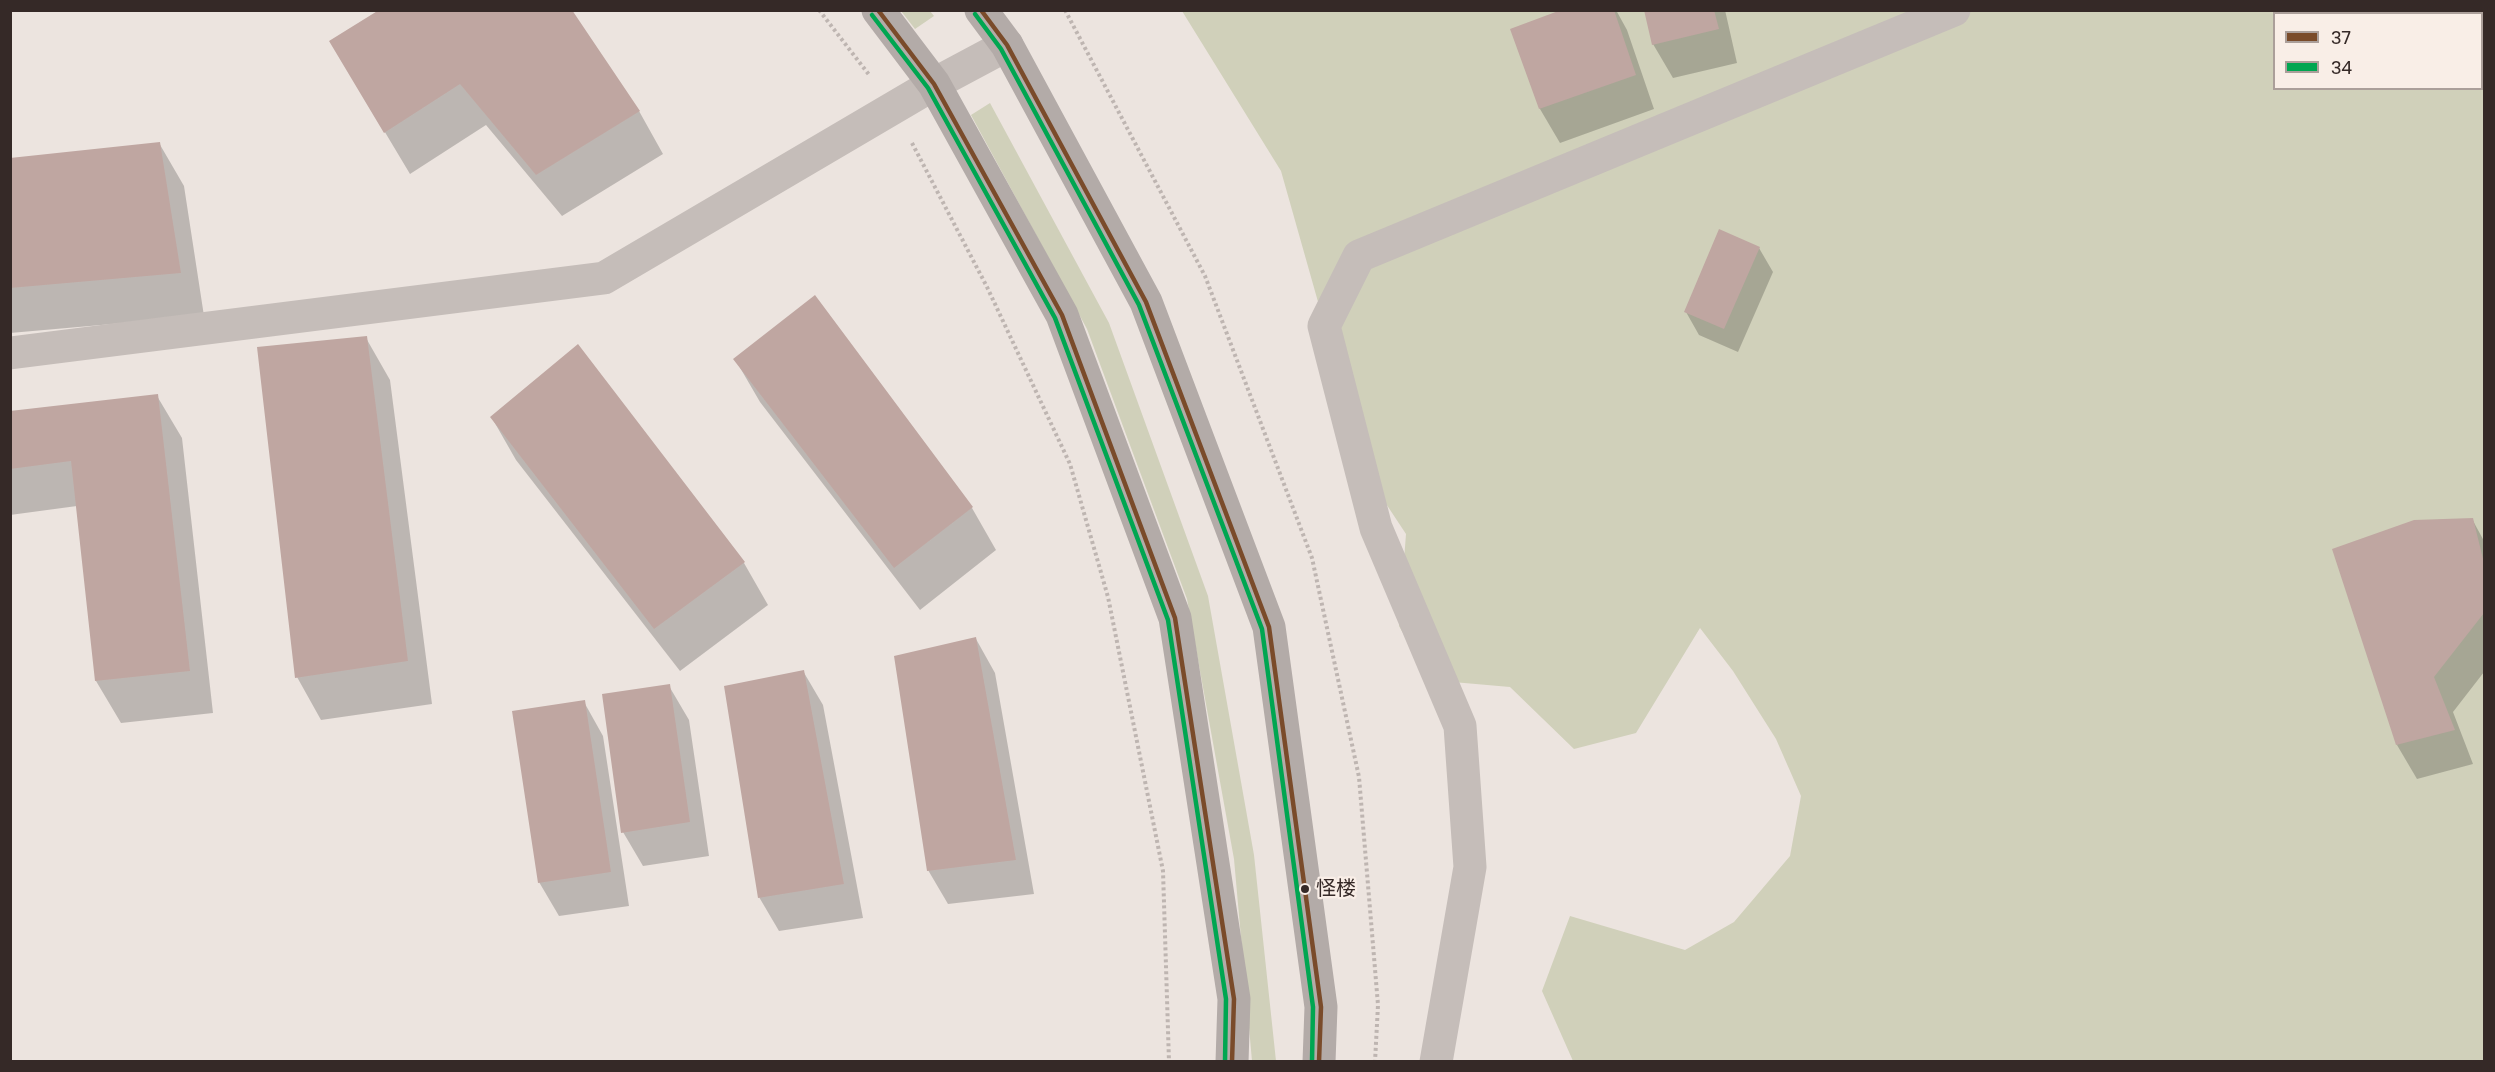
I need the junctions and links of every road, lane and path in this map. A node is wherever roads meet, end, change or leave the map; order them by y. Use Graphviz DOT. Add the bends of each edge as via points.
graph roads {
  1 [pos="819,10"];
  2 [pos="878,10"];
  3 [pos="981,10"];
  4 [pos="1953,10"];
  5 [pos="1007,45"];
  6 [pos="934,84"];
  7 [pos="894,108"];
  8 [pos="10,353"];
  9 [pos="1169,1062"];
  10 [pos="1232,1062"];
  11 [pos="1319,1062"];
  12 [pos="1436,1062"];
  1 -- 7 [label="path"];
  2 -- 6 [label="main road"];
  3 -- 5 [label="main road"];
  4 -- 12 [label="lane" via="1359,256 1324,326 1373,516 1460,726 1470,867"];
  5 -- 6 [label="lane"];
  5 -- 11 [label="main road" via="1146,302 1269,627 1321,1007"];
  6 -- 7 [label="lane"];
  6 -- 10 [label="main road" via="1062,315 1175,618 1234,999"];
  7 -- 8 [label="lane" via="604,278"];
  7 -- 9 [label="path" via="987,287 1070,464 1108,597 1163,872"];
}
